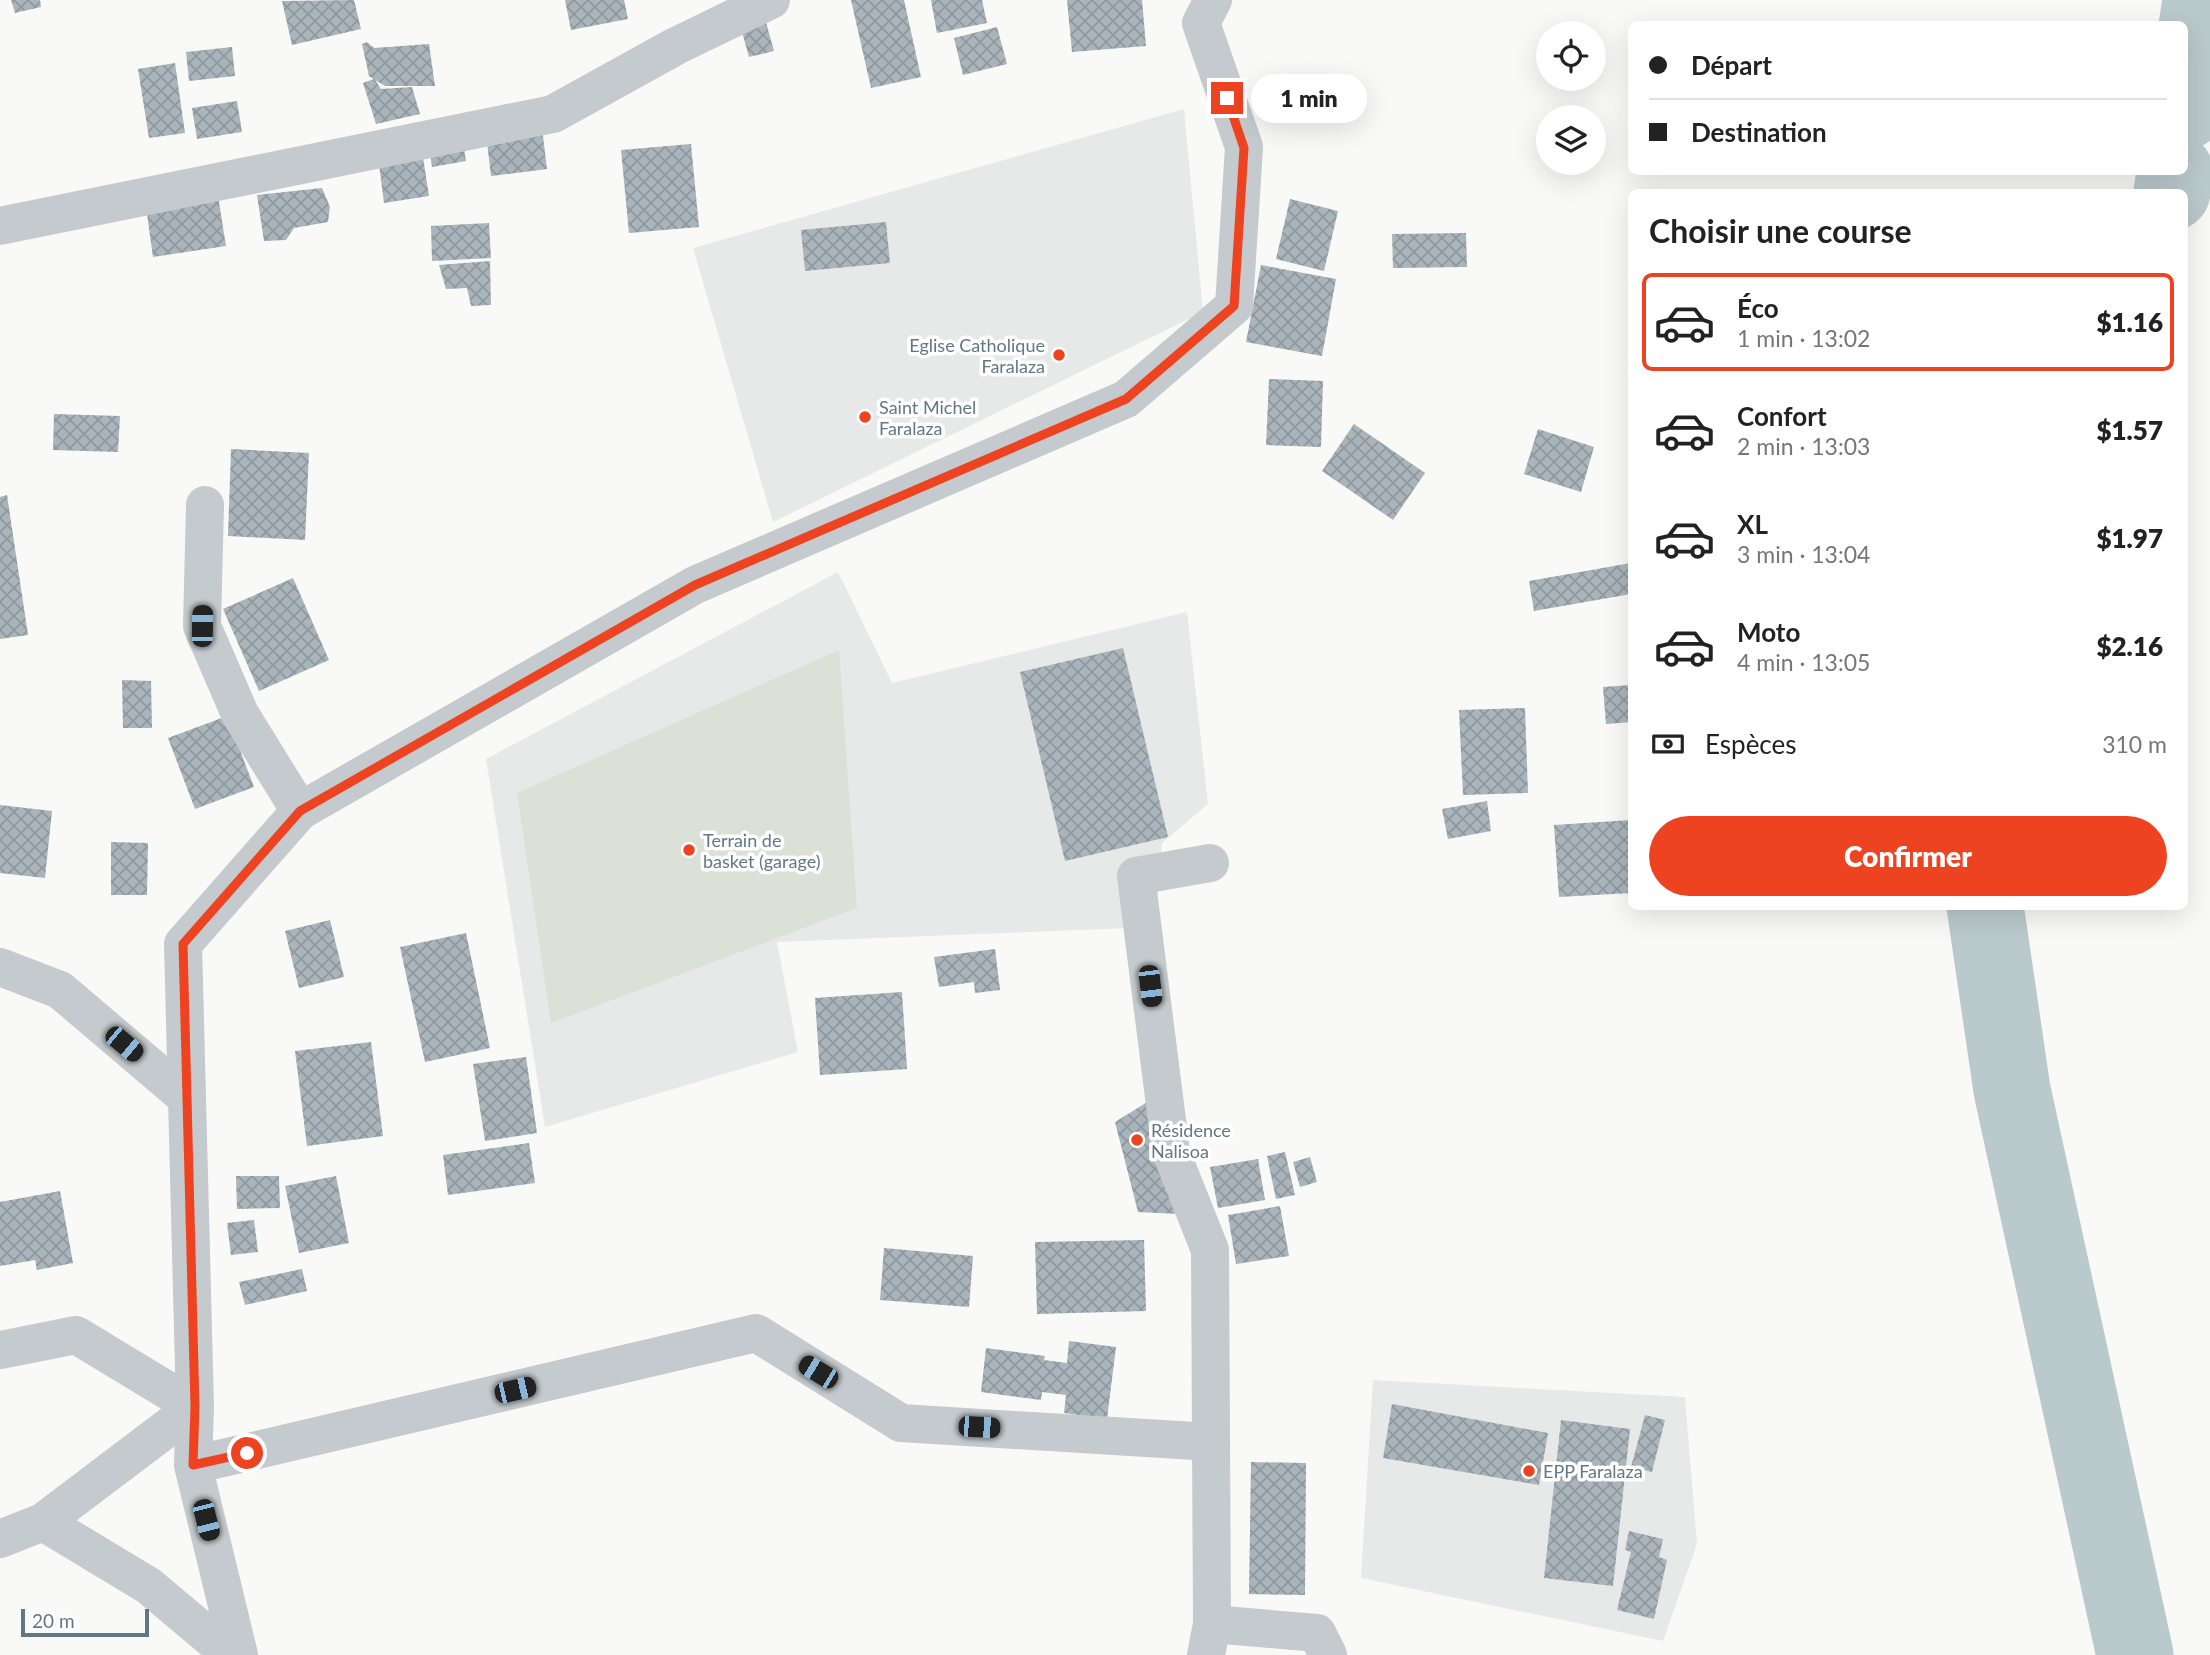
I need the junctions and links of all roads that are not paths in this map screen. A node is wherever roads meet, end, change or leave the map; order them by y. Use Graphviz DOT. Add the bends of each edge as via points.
graph roads {
  1 [pos="771,0"];
  2 [pos="1213,0"];
  3 [pos="0,226"];
  4 [pos="205,505"];
  5 [pos="300,811"];
  6 [pos="1210,863"];
  7 [pos="0,967"];
  8 [pos="187,1098"];
  9 [pos="0,1350"];
  10 [pos="195,1407"];
  11 [pos="1211,1442"];
  12 [pos="193,1465"];
  13 [pos="43,1522"];
  14 [pos="2,1545"];
  15 [pos="1209,1640"];
  16 [pos="231,1655"];
  17 [pos="239,1655"];
  18 [pos="1328,1655"];
  1 -- 3 [label="street" via="552,114"];
  2 -- 5 [label="street" via="1200,23 1244,148 1234,306 1126,399 695,585"];
  4 -- 5 [label="street" via="202,626 240,713"];
  5 -- 8 [label="street" via="183,944"];
  6 -- 11 [label="street" via="1136,876 1171,1152 1210,1250"];
  7 -- 8 [label="street" via="60,990"];
  8 -- 10 [label="street"];
  9 -- 10 [label="street" via="76,1335"];
  10 -- 12 [label="street"];
  10 -- 13 [label="street"];
  11 -- 12 [label="street" via="901,1423 756,1334"];
  11 -- 15 [label="street"];
  12 -- 17 [label="street"];
  13 -- 14 [label="street"];
  13 -- 16 [label="street" via="149,1587"];
  15 -- 18 [label="street" via="1317,1633"];
}
